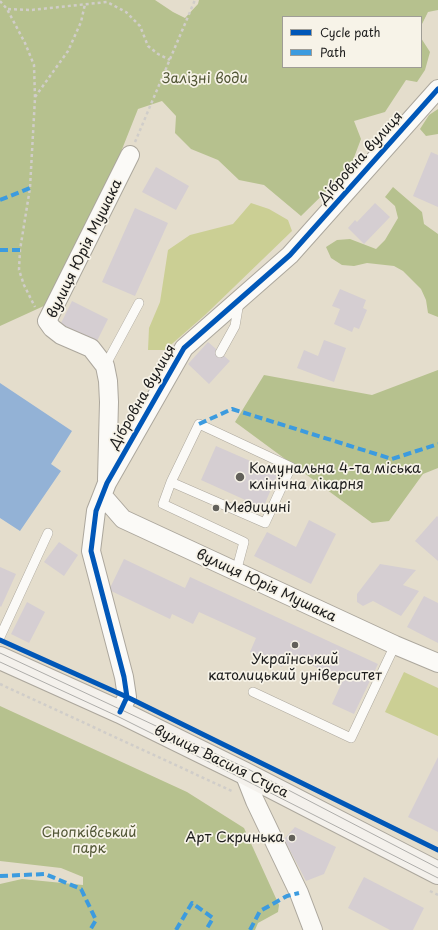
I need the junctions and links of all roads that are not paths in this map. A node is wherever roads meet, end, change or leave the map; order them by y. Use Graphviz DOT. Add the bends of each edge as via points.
graph roads {
  1 [pos="438,90"];
  2 [pos="130,155"];
  3 [pos="240,299"];
  4 [pos="139,303"];
  5 [pos="220,352"];
  6 [pos="105,366"];
  7 [pos="171,482"];
  8 [pos="102,496"];
  9 [pos="48,532"];
  10 [pos="236,572"];
  11 [pos="0,637"];
  12 [pos="395,645"];
  13 [pos="0,658"];
  14 [pos="438,663"];
  15 [pos="253,692"];
  16 [pos="120,712"];
  17 [pos="244,773"];
  18 [pos="431,880"];
  19 [pos="313,930"];
  1 -- 3 [label="street, Дібровна вулиця" via="290,255"];
  2 -- 6 [label="street, вулиця Юрія Мушака" via="48,321 61,335 91,348"];
  3 -- 5 [label="lane" via="235,326"];
  3 -- 8 [label="street, Дібровна вулиця" via="184,348"];
  4 -- 6 [label="lane"];
  6 -- 8 [label="street, вулиця Юрія Мушака" via="109,402"];
  7 -- 7 [label="lane" via="265,523 291,466 199,424"];
  7 -- 10 [label="lane" via="163,504 244,542"];
  8 -- 10 [label="street, вулиця Юрія Мушака" via="124,519"];
  8 -- 16 [label="street, Дібровна вулиця" via="91,551 124,677 127,697"];
  9 -- 11 [label="lane"];
  10 -- 12 [label="street, вулиця Юрія Мушака"];
  12 -- 14 [label="street, вулиця Юрія Мушака"];
  12 -- 15 [label="lane" via="351,738"];
  13 -- 16 [label="main road, вулиця Василя Стуса"];
  16 -- 17 [label="main road, вулиця Василя Стуса"];
  17 -- 18 [label="main road, вулиця Василя Стуса"];
  17 -- 19 [label="street" via="254,801 299,893"];
}
